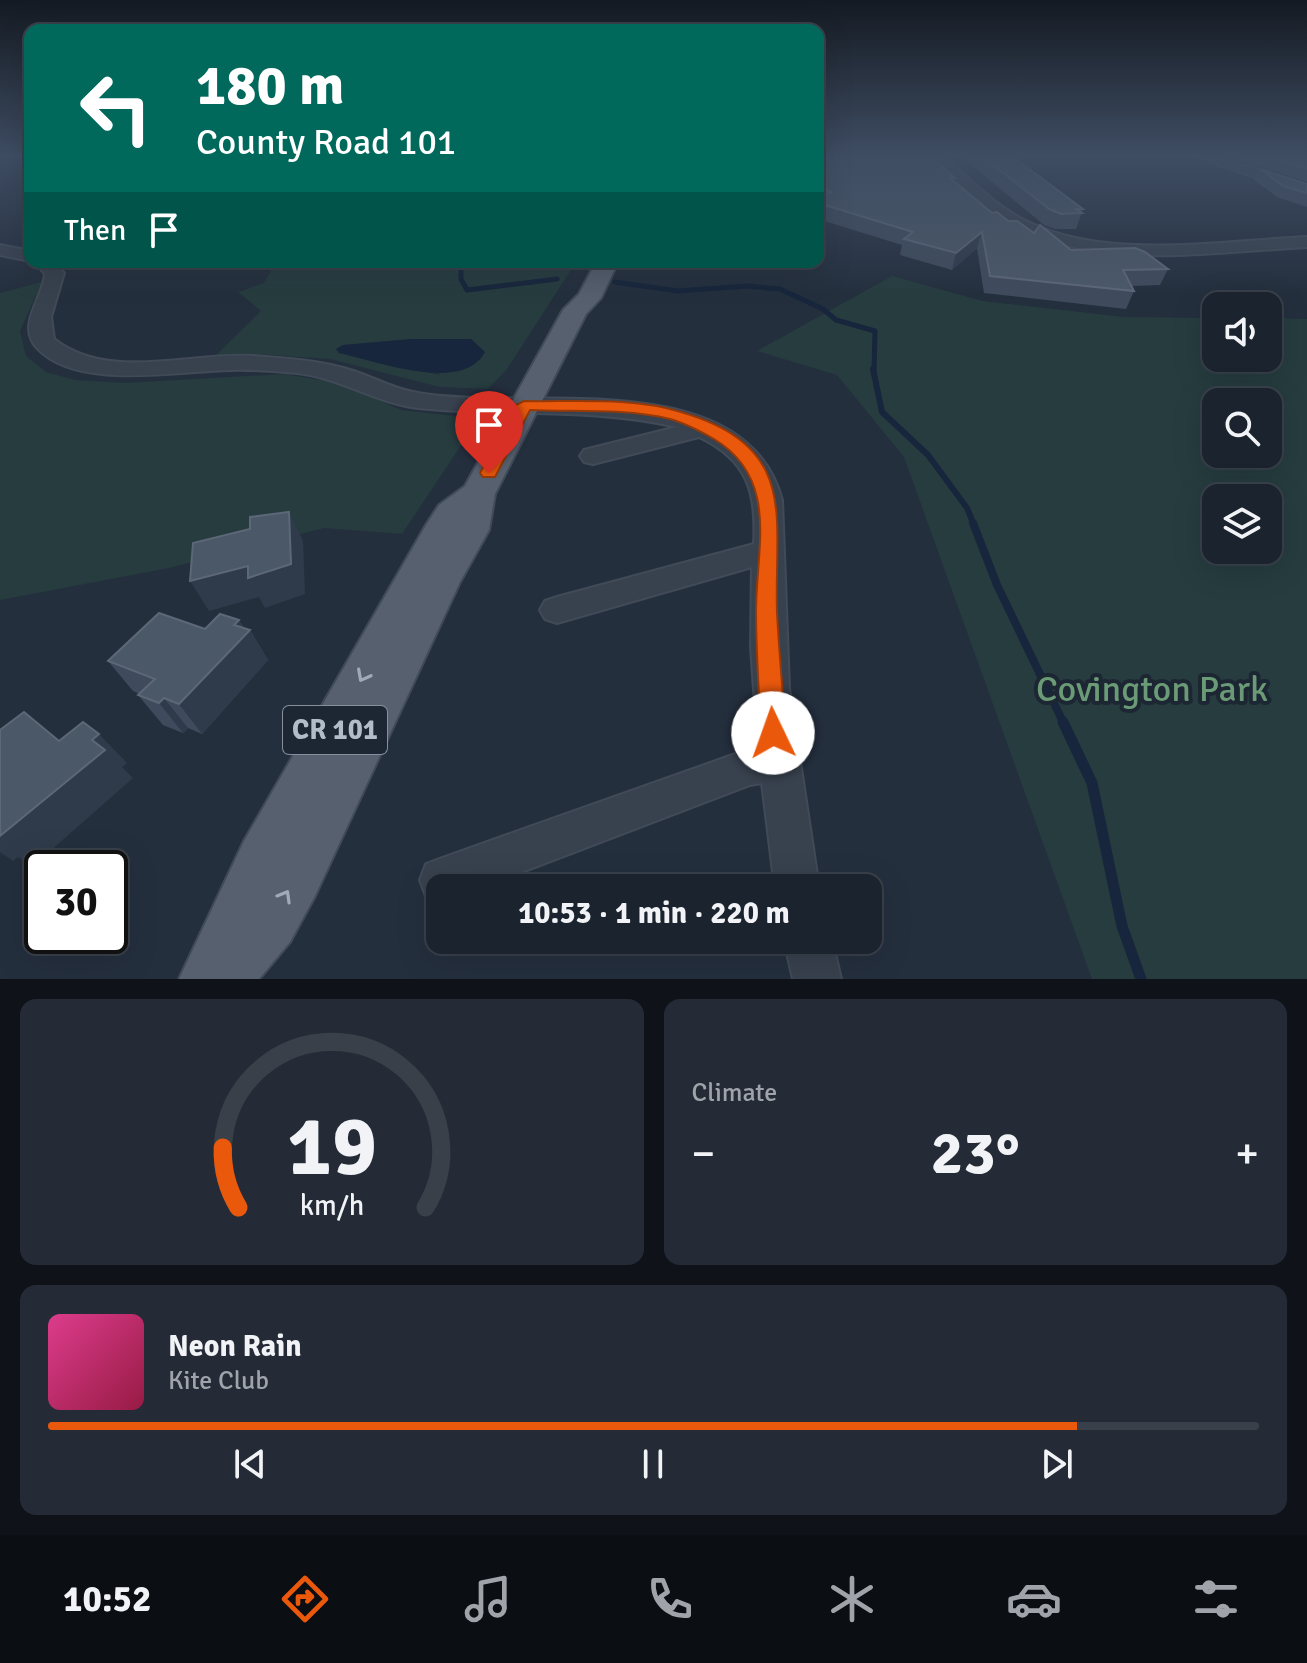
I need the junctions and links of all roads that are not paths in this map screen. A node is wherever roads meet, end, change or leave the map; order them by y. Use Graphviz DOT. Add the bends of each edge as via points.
graph roads {
  1 [pos="989,203"];
  2 [pos="1307,242"];
  3 [pos="0,250"];
  4 [pos="24,255"];
  5 [pos="50,268"];
  6 [pos="584,268"];
  7 [pos="604,268"];
  8 [pos="575,310"];
  9 [pos="524,405"];
  10 [pos="706,427"];
  11 [pos="593,456"];
  12 [pos="478,494"];
  13 [pos="769,553"];
  14 [pos="557,610"];
  15 [pos="778,762"];
  16 [pos="458,874"];
  17 [pos="795,874"];
  18 [pos="811,954"];
  19 [pos="209,979"];
  20 [pos="220,979"];
  21 [pos="817,979"];
  1 -- 2 [label="street" via="1024,228 1095,247"];
  3 -- 4 [label="street"];
  5 -- 9 [label="street" via="56,283 39,322 40,334 47,345 80,362 135,369 213,362 282,366 346,375 410,399"];
  6 -- 8 [label="main road, CR 101" via="573,295"];
  7 -- 8 [label="main road, CR 101" via="589,298"];
  8 -- 9 [label="main road, CR 101"];
  9 -- 10 [label="street" via="643,409"];
  9 -- 12 [label="main road, CR 101"];
  10 -- 11 [label="street"];
  10 -- 13 [label="street" via="733,443 754,465 766,490"];
  12 -- 19 [label="main road, CR 101, one-way" via="451,514 439,534 263,860"];
  20 -- 12 [label="main road, CR 101, one-way" via="270,922 296,877 472,529 479,513"];
  13 -- 14 [label="street"];
  13 -- 15 [label="street" via="767,611"];
  15 -- 16 [label="street" via="741,769"];
  15 -- 17 [label="street"];
  18 -- 21 [label="street"];
}
